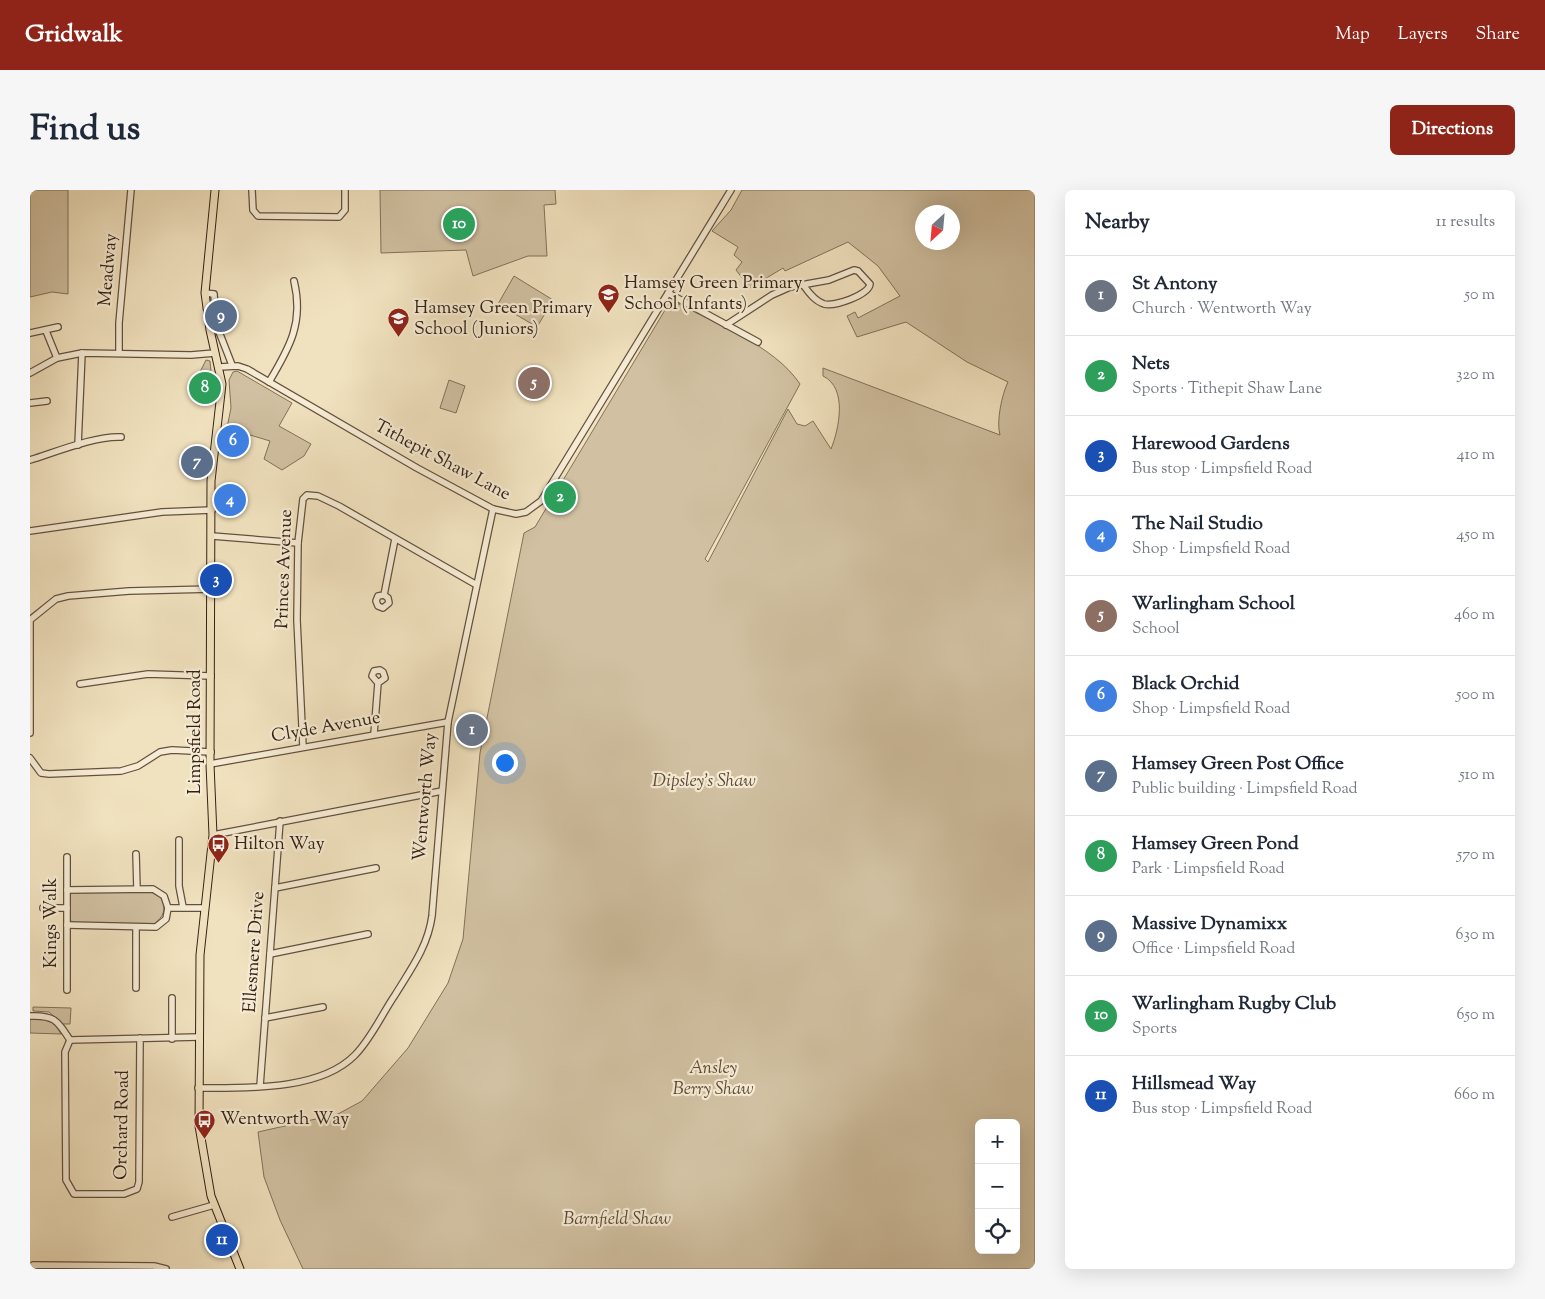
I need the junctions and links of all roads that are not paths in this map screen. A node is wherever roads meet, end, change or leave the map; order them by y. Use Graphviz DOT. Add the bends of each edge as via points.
graph roads {
  1 [pos="131,190"];
  2 [pos="215,190"];
  3 [pos="252,190"];
  4 [pos="345,190"];
  5 [pos="731,190"];
  6 [pos="294,281"];
  7 [pos="804,286"];
  8 [pos="206,293"];
  9 [pos="668,293"];
  10 [pos="726,325"];
  11 [pos="58,327"];
  12 [pos="46,330"];
  13 [pos="30,333"];
  14 [pos="758,342"];
  15 [pos="82,353"];
  16 [pos="118,353"];
  17 [pos="215,353"];
  18 [pos="57,358"];
  19 [pos="232,365"];
  20 [pos="219,366"];
  21 [pos="30,373"];
  22 [pos="270,382"];
  23 [pos="47,401"];
  24 [pos="30,403"];
  25 [pos="121,437"];
  26 [pos="78,445"];
  27 [pos="30,460"];
  28 [pos="493,509"];
  29 [pos="212,510"];
  30 [pos="30,531"];
  31 [pos="212,536"];
  32 [pos="395,539"];
  33 [pos="298,543"];
  34 [pos="475,584"];
  35 [pos="212,589"];
  36 [pos="384,595"];
  37 [pos="211,676"];
  38 [pos="378,683"];
  39 [pos="80,684"];
  40 [pos="448,722"];
  41 [pos="30,733"];
  42 [pos="374,734"];
  43 [pos="302,747"];
  44 [pos="210,752"];
  45 [pos="30,758"];
  46 [pos="210,764"];
  47 [pos="442,791"];
  48 [pos="280,821"];
  49 [pos="212,835"];
  50 [pos="182,844"];
  51 [pos="136,854"];
  52 [pos="67,857"];
  53 [pos="376,868"];
  54 [pos="275,888"];
  55 [pos="136,889"];
  56 [pos="66,890"];
  57 [pos="183,907"];
  58 [pos="43,908"];
  59 [pos="66,908"];
  60 [pos="168,908"];
  61 [pos="205,908"];
  62 [pos="66,926"];
  63 [pos="136,928"];
  64 [pos="368,934"];
  65 [pos="270,954"];
  66 [pos="136,988"];
  67 [pos="67,990"];
  68 [pos="172,998"];
  69 [pos="323,1007"];
  70 [pos="30,1016"];
  71 [pos="265,1018"];
  72 [pos="140,1038"];
  73 [pos="199,1038"];
  74 [pos="172,1039"];
  75 [pos="70,1040"];
  76 [pos="260,1086"];
  77 [pos="198,1088"];
  78 [pos="214,1205"];
  79 [pos="172,1217"];
  80 [pos="30,1258"];
  81 [pos="31,1266"];
  82 [pos="165,1268"];
  83 [pos="240,1269"];
  1 -- 16 [label="street, Meadway"];
  2 -- 8 [label="main road, Limpsfield Road"];
  3 -- 4 [label="street" via="253,210 258,216 339,217 345,210"];
  5 -- 9 [label="street, Tithepit Shaw Lane"];
  6 -- 22 [label="street" via="298,315 288,349"];
  7 -- 7 [label="street" via="818,302 833,306 863,293 870,284 854,270"];
  7 -- 10 [label="street" via="772,295"];
  8 -- 17 [label="main road, Limpsfield Road"];
  8 -- 19 [label="street" via="214,295 216,324"];
  9 -- 10 [label="street"];
  9 -- 28 [label="street, Tithepit Shaw Lane" via="541,501 526,512 516,514"];
  10 -- 14 [label="street"];
  11 -- 12 [label="street"];
  12 -- 13 [label="street"];
  12 -- 18 [label="street"];
  15 -- 16 [label="street"];
  15 -- 18 [label="street"];
  15 -- 26 [label="street"];
  16 -- 17 [label="street"];
  17 -- 20 [label="main road, Limpsfield Road"];
  18 -- 21 [label="street"];
  19 -- 20 [label="street, Tithepit Shaw Lane"];
  19 -- 22 [label="street, Tithepit Shaw Lane"];
  20 -- 29 [label="main road, Limpsfield Road" via="222,403 212,465"];
  22 -- 28 [label="street, Tithepit Shaw Lane"];
  23 -- 24 [label="street"];
  25 -- 26 [label="street"];
  26 -- 27 [label="street"];
  28 -- 34 [label="street, Wentworth Way"];
  29 -- 30 [label="street" via="162,512"];
  29 -- 31 [label="main road, Limpsfield Road"];
  31 -- 33 [label="street"];
  31 -- 35 [label="main road, Limpsfield Road"];
  32 -- 33 [label="street, Princes Avenue" via="339,506 318,496 307,495 300,506"];
  32 -- 34 [label="street, Princes Avenue"];
  32 -- 36 [label="street"];
  33 -- 43 [label="street, Princes Avenue" via="297,620"];
  34 -- 40 [label="street, Wentworth Way"];
  35 -- 37 [label="main road, Limpsfield Road"];
  35 -- 41 [label="street" via="129,590 68,596 56,599 35,615 30,620"];
  37 -- 39 [label="street" via="148,674"];
  37 -- 44 [label="main road, Limpsfield Road"];
  38 -- 42 [label="street"];
  40 -- 42 [label="street, Clyde Avenue"];
  40 -- 47 [label="street, Wentworth Way"];
  42 -- 43 [label="street, Clyde Avenue"];
  43 -- 46 [label="street, Clyde Avenue"];
  44 -- 45 [label="street" via="172,750 160,752 144,763 121,771 49,774 42,773"];
  44 -- 46 [label="main road, Limpsfield Road"];
  46 -- 49 [label="main road, Limpsfield Road"];
  47 -- 48 [label="street"];
  47 -- 76 [label="street, Wentworth Way" via="430,929 412,967 362,1046 342,1067 310,1080"];
  48 -- 49 [label="street"];
  48 -- 54 [label="street, Ellesmere Drive"];
  49 -- 61 [label="main road, Limpsfield Road"];
  50 -- 57 [label="street" via="179,886"];
  51 -- 55 [label="street"];
  52 -- 56 [label="street, Kings Walk"];
  53 -- 54 [label="street"];
  54 -- 65 [label="street, Ellesmere Drive"];
  55 -- 56 [label="street"];
  55 -- 60 [label="street" via="154,889 164,896"];
  56 -- 59 [label="street, Kings Walk"];
  57 -- 60 [label="street"];
  57 -- 61 [label="street"];
  58 -- 59 [label="street"];
  59 -- 62 [label="street, Kings Walk"];
  60 -- 63 [label="street" via="166,919 156,927"];
  61 -- 73 [label="main road, Limpsfield Road" via="200,955"];
  62 -- 63 [label="street"];
  62 -- 67 [label="street, Kings Walk"];
  63 -- 66 [label="street"];
  64 -- 65 [label="street"];
  65 -- 71 [label="street, Ellesmere Drive"];
  68 -- 74 [label="street"];
  69 -- 71 [label="street"];
  70 -- 75 [label="street" via="48,1015 59,1023"];
  71 -- 76 [label="street, Ellesmere Drive"];
  72 -- 74 [label="street"];
  72 -- 75 [label="street"];
  72 -- 75 [label="street, Orchard Road" via="137,1189 124,1194 80,1196 71,1192 66,1180 65,1052"];
  73 -- 74 [label="street"];
  73 -- 77 [label="main road, Limpsfield Road"];
  76 -- 77 [label="street, Wentworth Way"];
  77 -- 78 [label="main road, Limpsfield Road" via="199,1126"];
  78 -- 79 [label="street"];
  78 -- 83 [label="main road, Limpsfield Road"];
  80 -- 81 [label="street"];
  81 -- 82 [label="street"];
}
